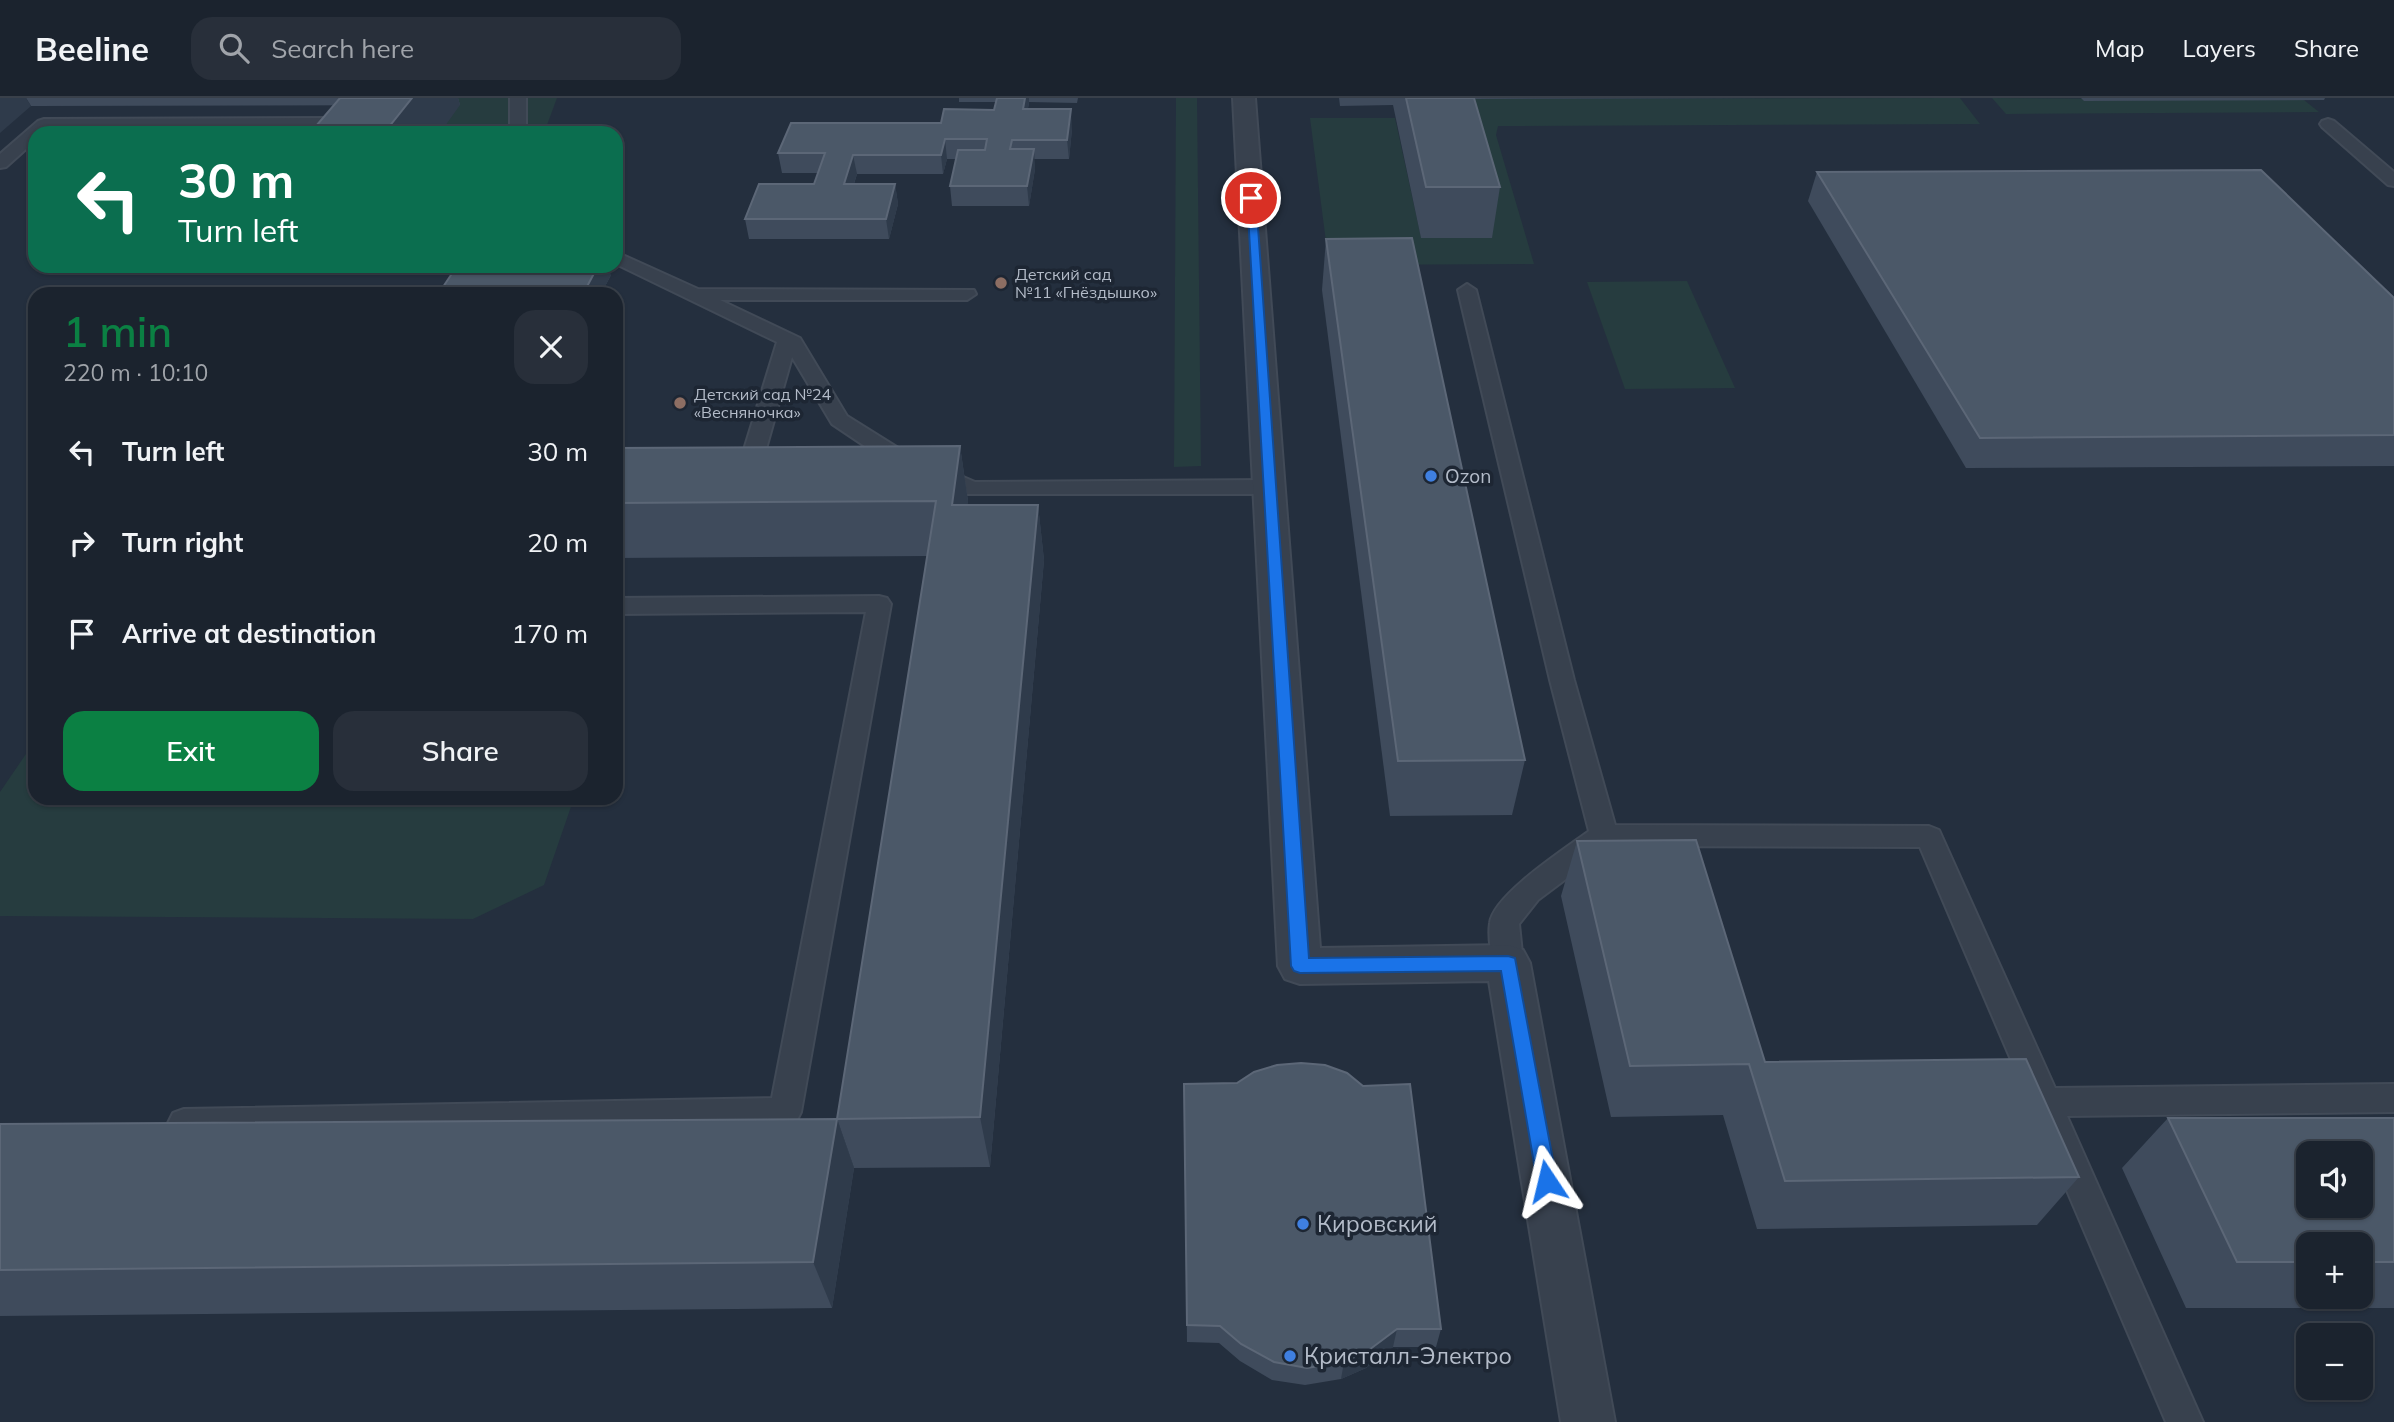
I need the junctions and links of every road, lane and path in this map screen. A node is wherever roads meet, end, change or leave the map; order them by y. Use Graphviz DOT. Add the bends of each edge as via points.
graph roads {
  1 [pos="518,98"];
  2 [pos="1244,98"];
  3 [pos="160,106"];
  4 [pos="141,124"];
  5 [pos="2328,124"];
  6 [pos="42,126"];
  7 [pos="332,126"];
  8 [pos="517,126"];
  9 [pos="28,138"];
  10 [pos="0,163"];
  11 [pos="2394,181"];
  12 [pos="623,260"];
  13 [pos="1467,290"];
  14 [pos="694,294"];
  15 [pos="967,294"];
  16 [pos="788,340"];
  17 [pos="713,487"];
  18 [pos="1269,487"];
  19 [pos="623,606"];
  20 [pos="1604,835"];
  21 [pos="1508,963"];
  22 [pos="2394,1098"];
  23 [pos="2045,1102"];
  24 [pos="152,1124"];
  25 [pos="1588,1422"];
  26 [pos="2185,1422"];
  1 -- 8 [label="lane"];
  2 -- 18 [label="street"];
  3 -- 4 [label="lane"];
  4 -- 6 [label="lane"];
  4 -- 7 [label="lane" via="334,123"];
  5 -- 11 [label="lane"];
  9 -- 10 [label="lane"];
  12 -- 14 [label="lane"];
  13 -- 20 [label="lane"];
  14 -- 15 [label="lane"];
  14 -- 16 [label="lane"];
  16 -- 17 [label="lane" via="749,470"];
  16 -- 18 [label="lane" via="839,420 895,456 972,489"];
  18 -- 21 [label="street" via="1300,966"];
  19 -- 24 [label="lane" via="879,604 785,1112"];
  20 -- 21 [label="lane" via="1528,892 1504,922"];
  20 -- 23 [label="lane" via="1929,837"];
  21 -- 25 [label="street"];
  22 -- 23 [label="lane"];
  23 -- 26 [label="lane"];
}
